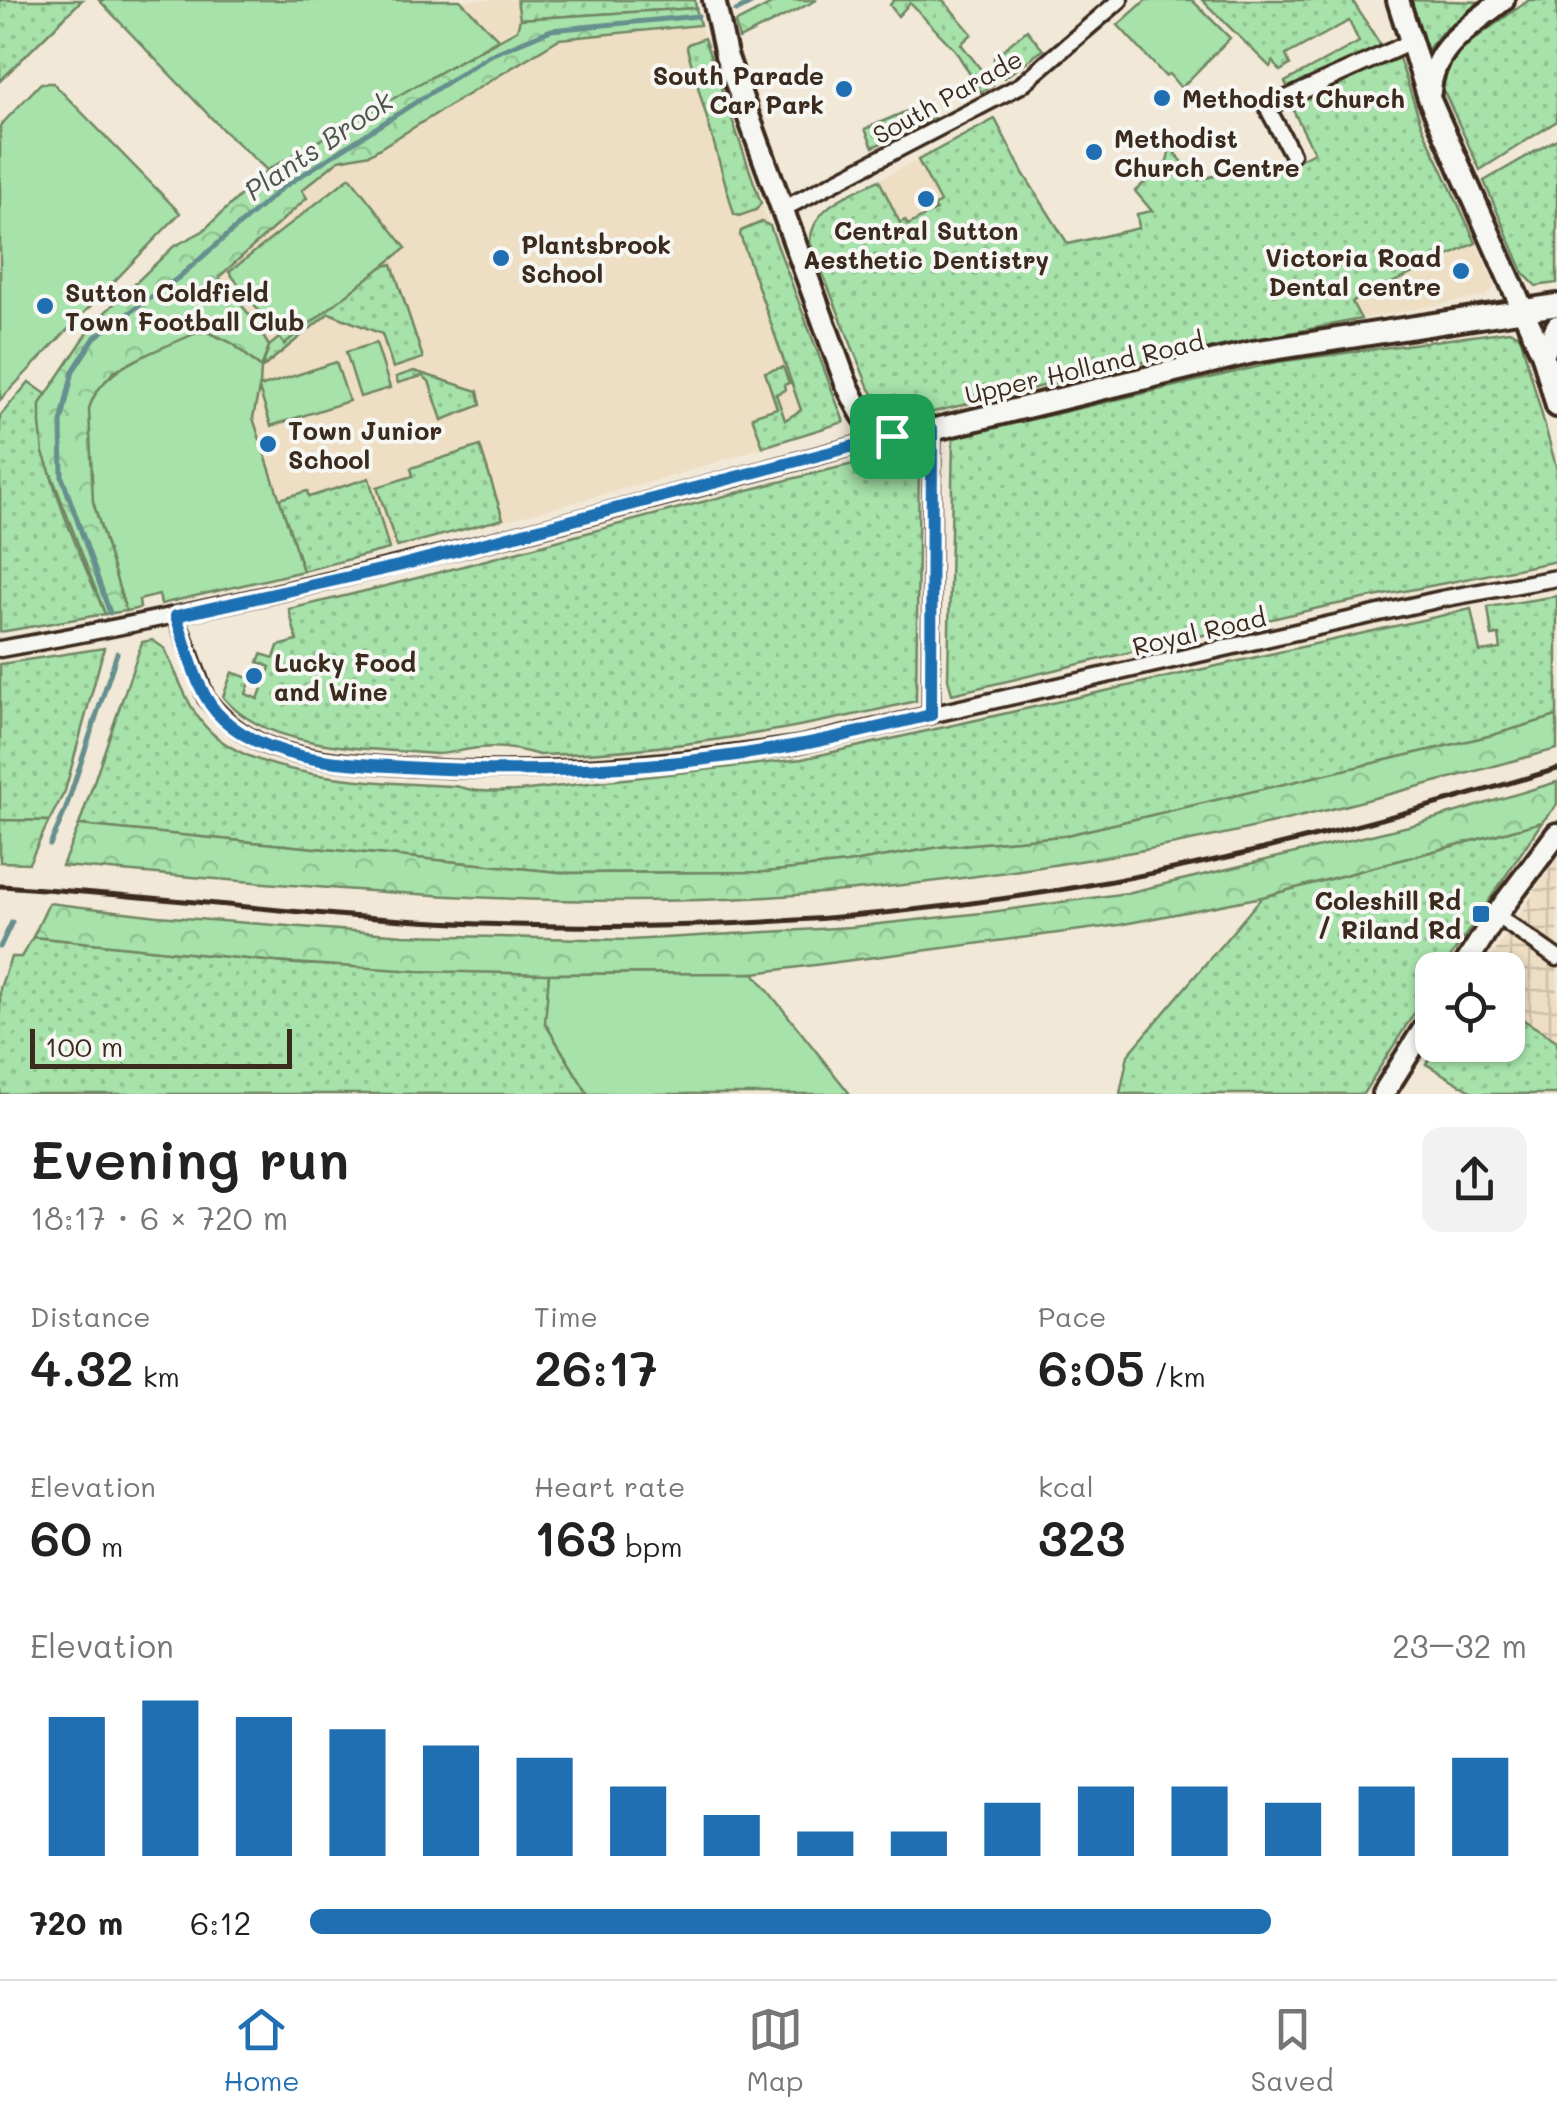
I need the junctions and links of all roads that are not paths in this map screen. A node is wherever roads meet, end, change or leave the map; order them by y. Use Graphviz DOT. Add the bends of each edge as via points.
graph roads {
  1 [pos="714,0"];
  2 [pos="1120,0"];
  3 [pos="1398,0"];
  4 [pos="1503,0"];
  5 [pos="1411,42"];
  6 [pos="1429,98"];
  7 [pos="1292,154"];
  8 [pos="781,210"];
  9 [pos="1557,304"];
  10 [pos="1524,311"];
  11 [pos="1557,326"];
  12 [pos="1542,355"];
  13 [pos="1557,406"];
  14 [pos="932,430"];
  15 [pos="892,436"];
  16 [pos="1557,578"];
  17 [pos="176,616"];
  18 [pos="0,650"];
  19 [pos="931,715"];
  20 [pos="1557,834"];
  21 [pos="1496,915"];
  22 [pos="1473,952"];
  23 [pos="1557,958"];
  24 [pos="1415,1043"];
  25 [pos="1383,1094"];
  1 -- 8 [label="street" via="726,55"];
  2 -- 8 [label="street, South Parade" via="1022,85"];
  3 -- 5 [label="street"];
  4 -- 6 [label="street" via="1440,54"];
  5 -- 6 [label="street"];
  5 -- 7 [label="street" via="1267,107"];
  6 -- 10 [label="street"];
  8 -- 15 [label="street" via="846,383 871,425"];
  9 -- 10 [label="street, Upper Holland Road"];
  10 -- 12 [label="street"];
  10 -- 14 [label="street, Upper Holland Road" via="1253,352"];
  11 -- 12 [label="street"];
  12 -- 13 [label="street"];
  14 -- 15 [label="street, Upper Holland Road"];
  14 -- 19 [label="street"];
  15 -- 17 [label="street" via="398,566"];
  16 -- 19 [label="street, Royal Road"];
  17 -- 18 [label="street"];
  17 -- 19 [label="street, Royal Road" via="206,698 220,717 277,750 352,764 588,770 798,745"];
  20 -- 21 [label="street"];
  21 -- 22 [label="street"];
  21 -- 23 [label="street"];
  24 -- 25 [label="street"];
}
